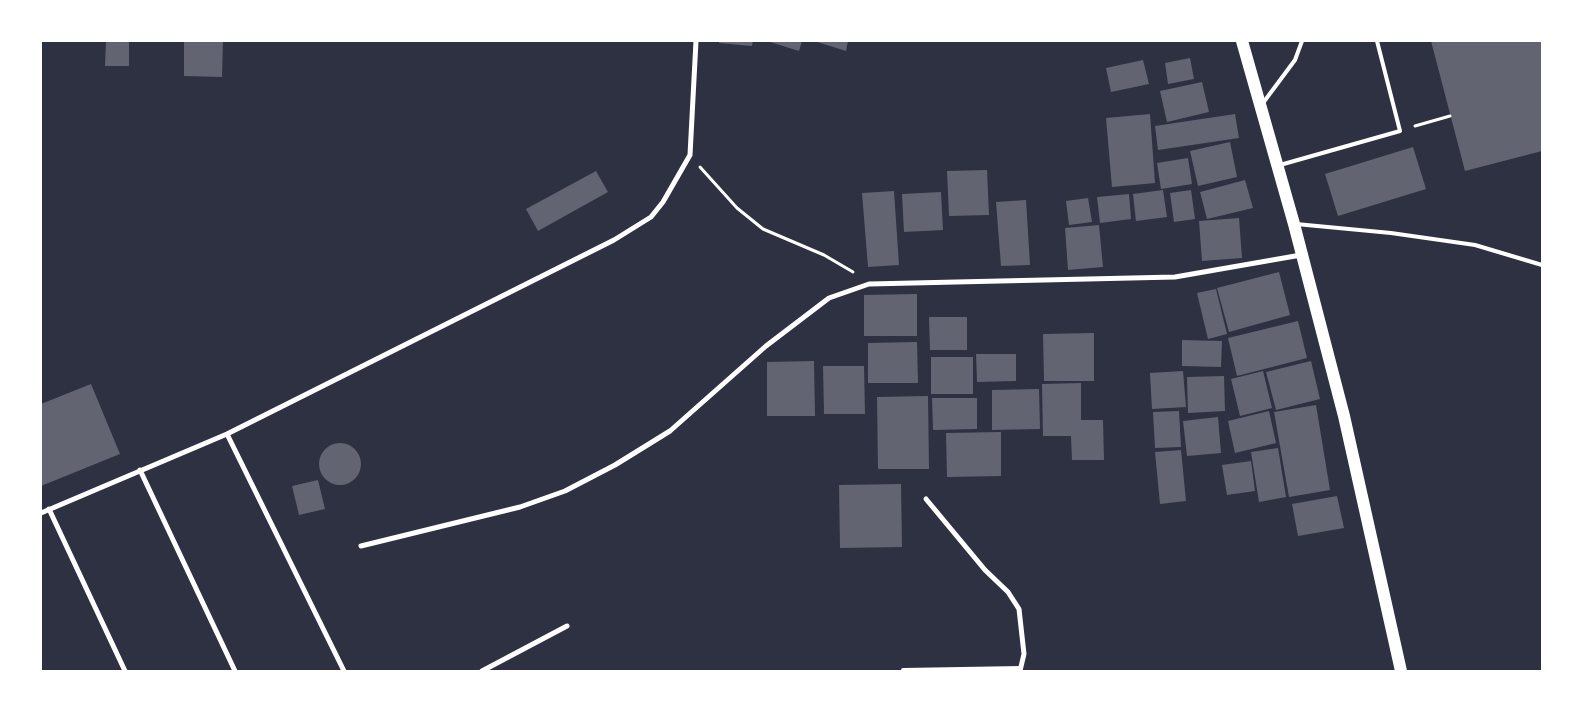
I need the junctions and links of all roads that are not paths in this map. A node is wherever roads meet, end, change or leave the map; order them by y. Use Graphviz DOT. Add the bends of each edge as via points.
graph roads {
  1 [pos="696,41"];
  2 [pos="1242,41"];
  3 [pos="1302,41"];
  4 [pos="1377,41"];
  5 [pos="1260,107"];
  6 [pos="1278,165"];
  7 [pos="1294,224"];
  8 [pos="1302,255"];
  9 [pos="1542,265"];
  10 [pos="227,434"];
  11 [pos="140,470"];
  12 [pos="926,499"];
  13 [pos="49,509"];
  14 [pos="41,513"];
  15 [pos="361,546"];
  16 [pos="567,626"];
  17 [pos="1021,669"];
  18 [pos="903,670"];
  19 [pos="126,671"];
  20 [pos="235,671"];
  21 [pos="344,671"];
  22 [pos="482,671"];
  23 [pos="1401,671"];
  1 -- 10 [label="street" via="690,155 652,217"];
  2 -- 5 [label="main road"];
  3 -- 5 [label="lane" via="1295,60"];
  4 -- 6 [label="lane" via="1400,130"];
  5 -- 6 [label="main road"];
  6 -- 7 [label="main road"];
  7 -- 8 [label="main road"];
  7 -- 9 [label="lane" via="1475,245"];
  8 -- 15 [label="street" via="1175,277 869,284 821,303 766,346 670,431 615,466 565,492 520,507"];
  8 -- 23 [label="main road" via="1373,539"];
  10 -- 11 [label="street"];
  10 -- 21 [label="street"];
  11 -- 13 [label="street"];
  11 -- 20 [label="street"];
  12 -- 17 [label="street" via="985,570 1008,592 1019,609 1024,654"];
  13 -- 14 [label="street"];
  13 -- 19 [label="street"];
  16 -- 22 [label="street"];
  17 -- 18 [label="lane"];
}
